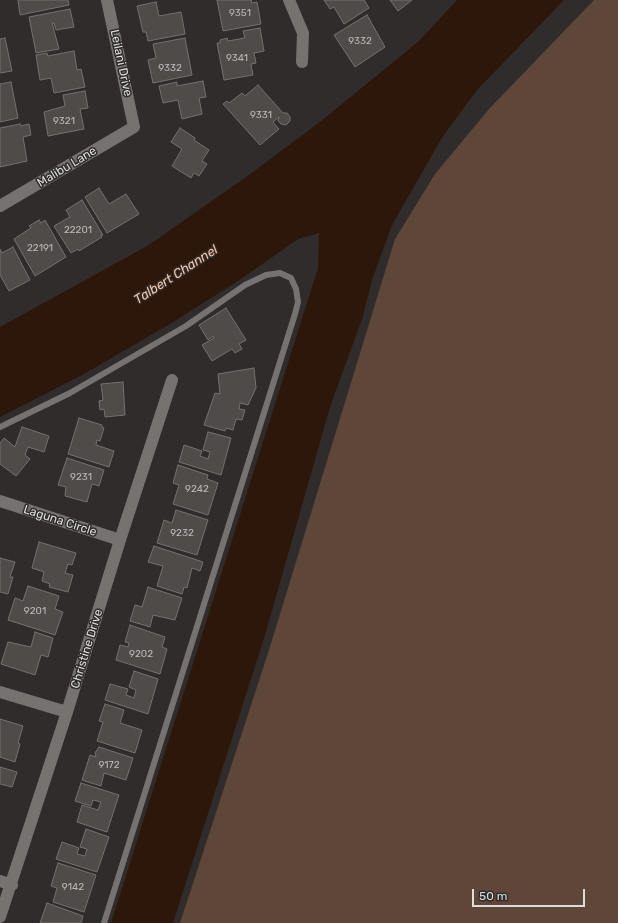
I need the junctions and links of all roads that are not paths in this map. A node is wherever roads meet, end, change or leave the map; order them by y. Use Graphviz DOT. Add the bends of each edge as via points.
graph roads {
  1 [pos="107,0"];
  2 [pos="289,0"];
  3 [pos="302,62"];
  4 [pos="134,127"];
  5 [pos="0,206"];
  6 [pos="172,380"];
  7 [pos="0,427"];
  8 [pos="0,501"];
  9 [pos="120,540"];
  10 [pos="0,692"];
  11 [pos="67,712"];
  12 [pos="0,881"];
  13 [pos="12,885"];
  14 [pos="0,917"];
  15 [pos="104,923"];
  1 -- 4 [label="street, Leilani Drive"];
  2 -- 3 [label="street" via="303,33"];
  4 -- 5 [label="street, Malibu Lane"];
  6 -- 9 [label="street, Christine Drive"];
  7 -- 15 [label="lane" via="70,393 186,326 245,285 266,275 280,273 291,278 298,302 295,314"];
  8 -- 9 [label="street, Laguna Circle"];
  9 -- 11 [label="street, Christine Drive"];
  10 -- 11 [label="street"];
  11 -- 13 [label="street, Christine Drive"];
  12 -- 13 [label="street"];
  13 -- 14 [label="street, Christine Drive"];
}
